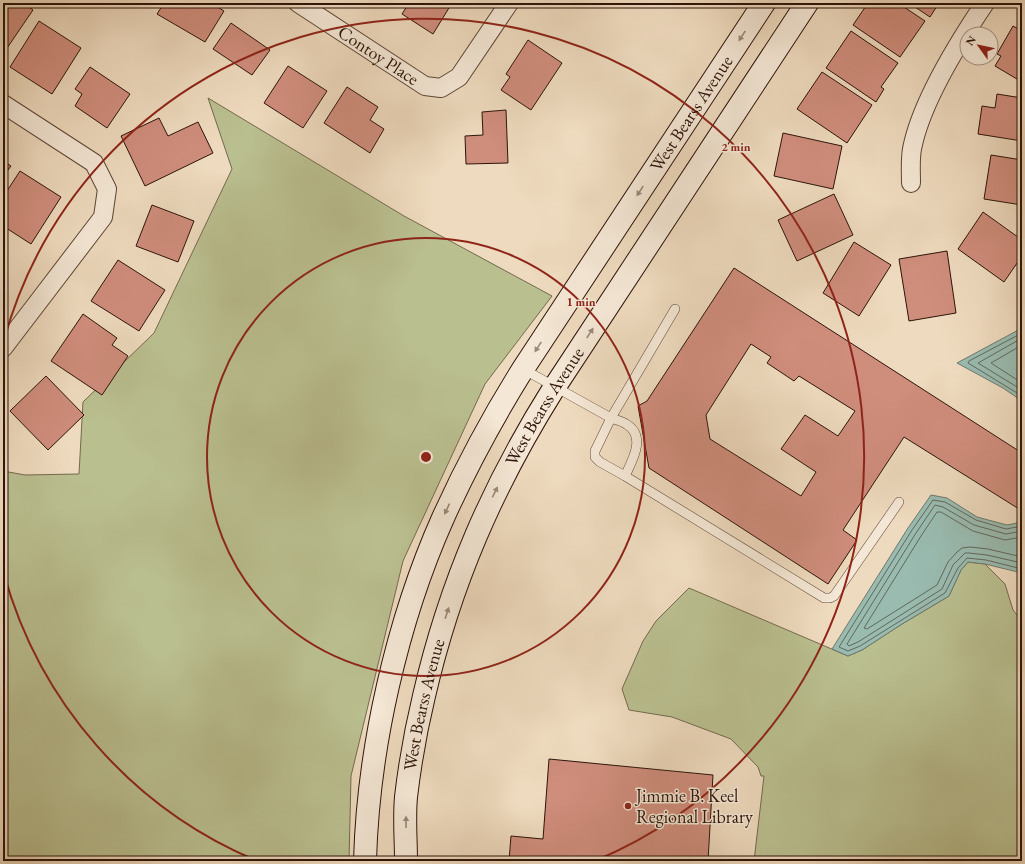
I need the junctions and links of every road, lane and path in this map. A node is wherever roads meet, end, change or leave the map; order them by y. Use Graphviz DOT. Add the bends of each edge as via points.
graph roads {
  1 [pos="298,3"];
  2 [pos="509,3"];
  3 [pos="764,3"];
  4 [pos="807,3"];
  5 [pos="985,3"];
  6 [pos="3,104"];
  7 [pos="912,183"];
  8 [pos="675,309"];
  9 [pos="3,348"];
  10 [pos="523,370"];
  11 [pos="554,388"];
  12 [pos="611,418"];
  13 [pos="626,476"];
  14 [pos="899,502"];
  15 [pos="369,798"];
  16 [pos="365,861"];
  17 [pos="380,861"];
  18 [pos="406,861"];
  1 -- 2 [label="street, Contoy Place" via="425,86 441,88 459,76"];
  3 -- 10 [label="main road, West Bearss Avenue, one-way"];
  11 -- 4 [label="main road, West Bearss Avenue, one-way"];
  5 -- 7 [label="street" via="970,24 943,73 918,128 912,150"];
  6 -- 9 [label="street" via="94,163 108,189 103,217"];
  8 -- 12 [label="lane"];
  10 -- 11 [label="lane"];
  10 -- 15 [label="main road, West Bearss Avenue, one-way" via="465,472 443,519 416,589 387,694"];
  11 -- 12 [label="lane"];
  18 -- 11 [label="main road, West Bearss Avenue, one-way" via="406,799 411,756 442,627 481,522 528,430"];
  12 -- 13 [label="lane" via="626,424 636,436 636,454"];
  12 -- 13 [label="lane" via="595,451 595,457"];
  13 -- 14 [label="lane" via="824,598 834,596"];
  15 -- 16 [label="main road, West Bearss Avenue"];
  15 -- 17 [label="main road" via="380,825"];
}
